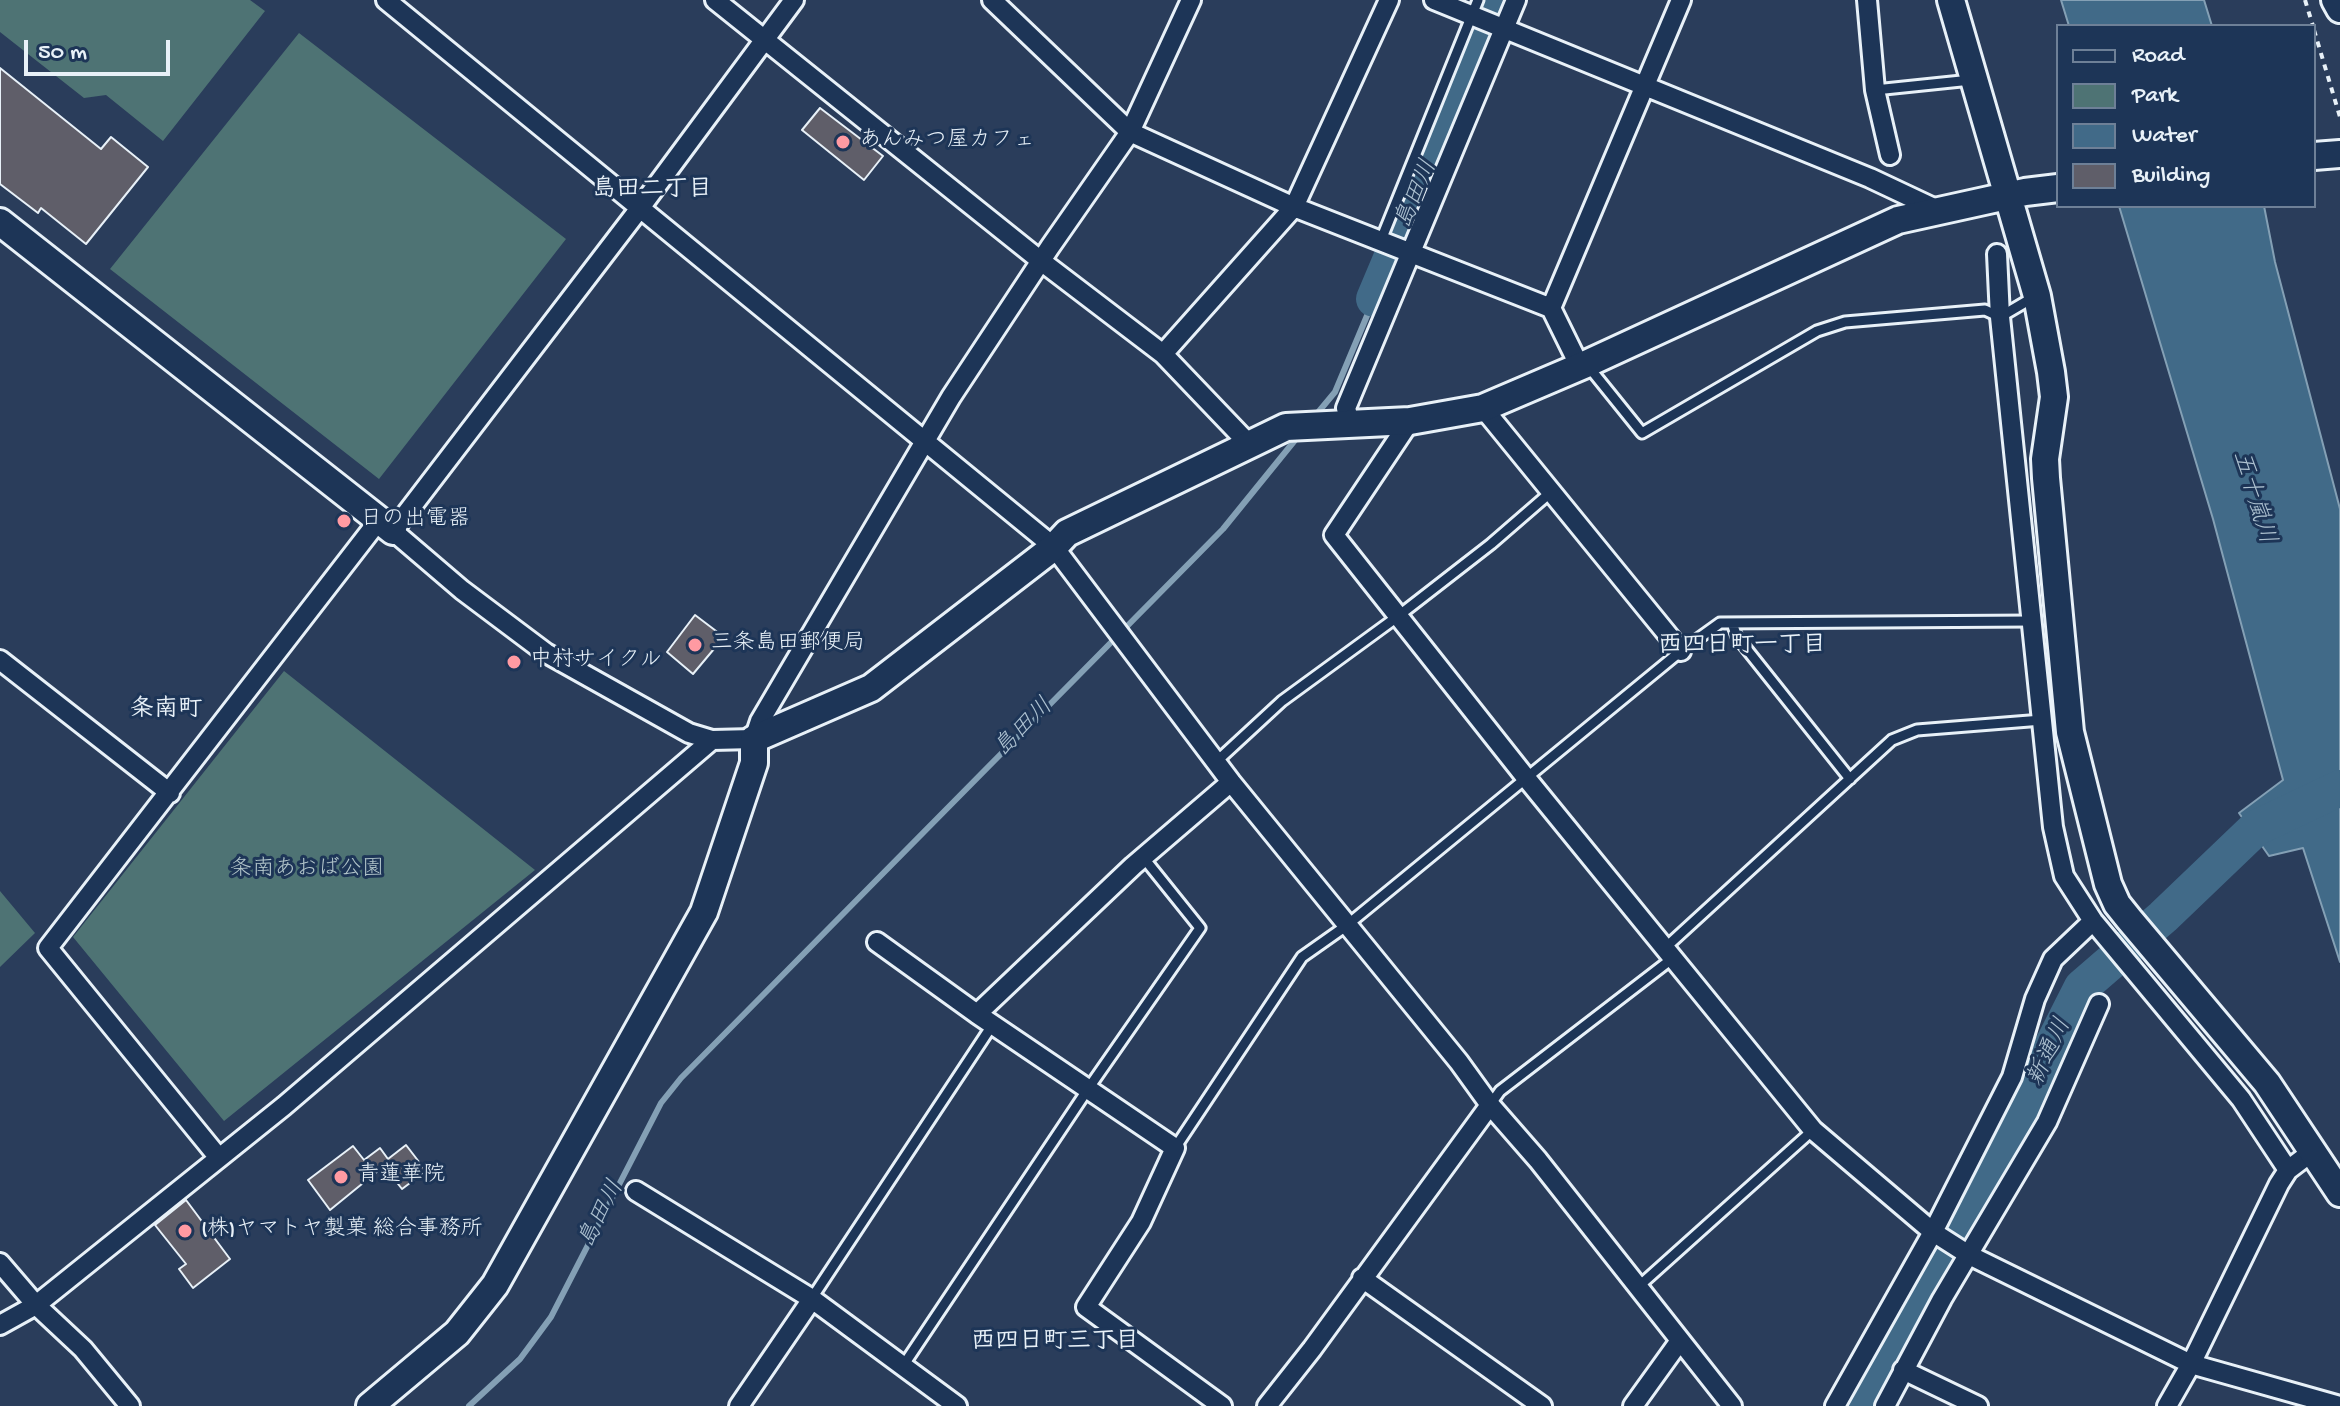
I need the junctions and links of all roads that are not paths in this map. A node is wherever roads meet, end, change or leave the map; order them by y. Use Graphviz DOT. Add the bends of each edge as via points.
graph roads {
  1 [pos="386,0"];
  2 [pos="715,0"];
  3 [pos="794,0"];
  4 [pos="992,0"];
  5 [pos="1191,0"];
  6 [pos="1389,0"];
  7 [pos="1434,0"];
  8 [pos="1516,0"];
  9 [pos="1681,0"];
  10 [pos="1867,0"];
  11 [pos="1951,0"];
  12 [pos="2335,0"];
  13 [pos="2340,9"];
  14 [pos="1477,11"];
  15 [pos="1502,29"];
  16 [pos="763,39"];
  17 [pos="1974,80"];
  18 [pos="1644,86"];
  19 [pos="1875,90"];
  20 [pos="1130,132"];
  21 [pos="1890,155"];
  22 [pos="2056,188"];
  23 [pos="2016,194"];
  24 [pos="1294,207"];
  25 [pos="640,208"];
  26 [pos="1940,211"];
  27 [pos="0,222"];
  28 [pos="1381,240"];
  29 [pos="1411,251"];
  30 [pos="1997,254"];
  31 [pos="1041,261"];
  32 [pos="2037,296"];
  33 [pos="1551,308"];
  34 [pos="2000,317"];
  35 [pos="1163,354"];
  36 [pos="1583,366"];
  37 [pos="1483,408"];
  38 [pos="1410,421"];
  39 [pos="1350,424"];
  40 [pos="924,441"];
  41 [pos="1249,444"];
  42 [pos="1551,492"];
  43 [pos="386,525"];
  44 [pos="1054,547"];
  45 [pos="1397,617"];
  46 [pos="2032,621"];
  47 [pos="1732,623"];
  48 [pos="1681,651"];
  49 [pos="0,660"];
  50 [pos="2043,720"];
  51 [pos="754,739"];
  52 [pos="712,740"];
  53 [pos="1216,762"];
  54 [pos="1527,779"];
  55 [pos="1850,779"];
  56 [pos="1231,782"];
  57 [pos="170,793"];
  58 [pos="1143,857"];
  59 [pos="2093,921"];
  60 [pos="1346,926"];
  61 [pos="877,942"];
  62 [pos="1669,953"];
  63 [pos="2099,1004"];
  64 [pos="985,1019"];
  65 [pos="1088,1089"];
  66 [pos="1490,1105"];
  67 [pos="1813,1130"];
  68 [pos="1175,1148"];
  69 [pos="2313,1151"];
  70 [pos="219,1158"];
  71 [pos="2288,1170"];
  72 [pos="636,1191"];
  73 [pos="2340,1193"];
  74 [pos="1937,1235"];
  75 [pos="0,1248"];
  76 [pos="1965,1253"];
  77 [pos="0,1261"];
  78 [pos="1362,1278"];
  79 [pos="1638,1287"];
  80 [pos="812,1299"];
  81 [pos="36,1305"];
  82 [pos="0,1325"];
  83 [pos="1679,1342"];
  84 [pos="2191,1364"];
  85 [pos="903,1366"];
  86 [pos="1903,1370"];
  87 [pos="2332,1405"];
  88 [pos="130,1406"];
  89 [pos="370,1406"];
  90 [pos="739,1406"];
  91 [pos="957,1406"];
  92 [pos="1222,1406"];
  93 [pos="1267,1406"];
  94 [pos="1542,1406"];
  95 [pos="1633,1406"];
  96 [pos="1732,1406"];
  97 [pos="1835,1406"];
  98 [pos="1885,1406"];
  99 [pos="1978,1406"];
  100 [pos="2167,1406"];
  1 -- 25 [label="street"];
  2 -- 16 [label="street"];
  3 -- 16 [label="street"];
  4 -- 20 [label="street"];
  5 -- 20 [label="street"];
  6 -- 24 [label="street"];
  7 -- 14 [label="street"];
  8 -- 15 [label="street"];
  9 -- 18 [label="street"];
  10 -- 19 [label="street"];
  11 -- 17 [label="street"];
  12 -- 13 [label="street"];
  14 -- 15 [label="street"];
  14 -- 28 [label="lane"];
  15 -- 18 [label="street"];
  15 -- 29 [label="street"];
  16 -- 25 [label="street"];
  16 -- 31 [label="street"];
  17 -- 19 [label="lane"];
  17 -- 23 [label="street"];
  18 -- 26 [label="street"];
  18 -- 33 [label="street"];
  19 -- 21 [label="street"];
  20 -- 24 [label="street"];
  20 -- 31 [label="street"];
  22 -- 23 [label="street"];
  23 -- 26 [label="street"];
  23 -- 32 [label="street"];
  24 -- 28 [label="street"];
  24 -- 35 [label="street"];
  25 -- 40 [label="street"];
  25 -- 43 [label="street"];
  26 -- 36 [label="street" via="1898,220"];
  27 -- 43 [label="street"];
  28 -- 29 [label="street"];
  29 -- 33 [label="street"];
  29 -- 39 [label="street" via="1346,408"];
  30 -- 34 [label="street"];
  31 -- 35 [label="street"];
  31 -- 40 [label="street"];
  32 -- 34 [label="lane"];
  32 -- 69 [label="street" via="2054,397 2045,459 2070,732 2108,884 2117,904 2267,1083"];
  33 -- 36 [label="street"];
  34 -- 36 [label="lane" via="1985,310 1845,322 1817,331 1642,433"];
  34 -- 46 [label="street"];
  35 -- 41 [label="street"];
  36 -- 37 [label="street"];
  37 -- 38 [label="street"];
  37 -- 42 [label="street"];
  38 -- 39 [label="street"];
  38 -- 45 [label="street" via="1334,535"];
  39 -- 41 [label="street" via="1286,427"];
  40 -- 44 [label="street"];
  40 -- 51 [label="street"];
  41 -- 44 [label="street" via="1067,533"];
  42 -- 45 [label="lane"];
  42 -- 48 [label="street"];
  43 -- 52 [label="street" via="546,653 689,733"];
  43 -- 57 [label="street"];
  44 -- 51 [label="street" via="871,688"];
  44 -- 53 [label="street"];
  45 -- 53 [label="lane" via="1282,701"];
  45 -- 54 [label="street"];
  46 -- 47 [label="lane"];
  46 -- 50 [label="street"];
  47 -- 48 [label="lane" via="1720,623"];
  47 -- 55 [label="lane" via="1737,637"];
  48 -- 54 [label="lane"];
  49 -- 57 [label="street"];
  50 -- 55 [label="lane" via="1917,730 1892,740"];
  50 -- 59 [label="street" via="2053,827 2064,876"];
  51 -- 52 [label="street"];
  51 -- 89 [label="street" via="754,763 704,912 495,1285 457,1333"];
  52 -- 70 [label="street"];
  53 -- 56 [label="street"];
  54 -- 60 [label="lane"];
  54 -- 62 [label="street"];
  55 -- 62 [label="lane"];
  56 -- 58 [label="street"];
  56 -- 60 [label="street"];
  57 -- 70 [label="street" via="48,948"];
  58 -- 64 [label="street"];
  58 -- 65 [label="lane" via="1200,928"];
  59 -- 71 [label="street" via="2241,1099"];
  59 -- 74 [label="street" via="2053,959 2012,1077"];
  60 -- 66 [label="street"];
  60 -- 68 [label="lane" via="1302,957"];
  61 -- 64 [label="street"];
  62 -- 66 [label="lane" via="1500,1091"];
  62 -- 67 [label="street"];
  63 -- 76 [label="street" via="2047,1122"];
  64 -- 65 [label="street"];
  64 -- 80 [label="lane"];
  65 -- 68 [label="street"];
  65 -- 85 [label="lane"];
  66 -- 78 [label="street"];
  66 -- 79 [label="street"];
  67 -- 74 [label="street"];
  67 -- 79 [label="lane"];
  68 -- 92 [label="street" via="1141,1222 1086,1307"];
  69 -- 71 [label="street"];
  69 -- 73 [label="street"];
  70 -- 81 [label="street"];
  71 -- 84 [label="street"];
  72 -- 80 [label="street"];
  74 -- 76 [label="street"];
  74 -- 97 [label="street"];
  75 -- 77 [label="street"];
  76 -- 84 [label="street"];
  76 -- 86 [label="street"];
  77 -- 81 [label="street"];
  78 -- 93 [label="street"];
  78 -- 94 [label="street"];
  79 -- 83 [label="street"];
  80 -- 85 [label="street"];
  80 -- 90 [label="street"];
  81 -- 82 [label="street"];
  81 -- 88 [label="street" via="83,1349"];
  83 -- 95 [label="street"];
  83 -- 96 [label="street"];
  84 -- 87 [label="street"];
  84 -- 100 [label="street"];
  85 -- 91 [label="street"];
  86 -- 98 [label="street"];
  86 -- 99 [label="street"];
}
